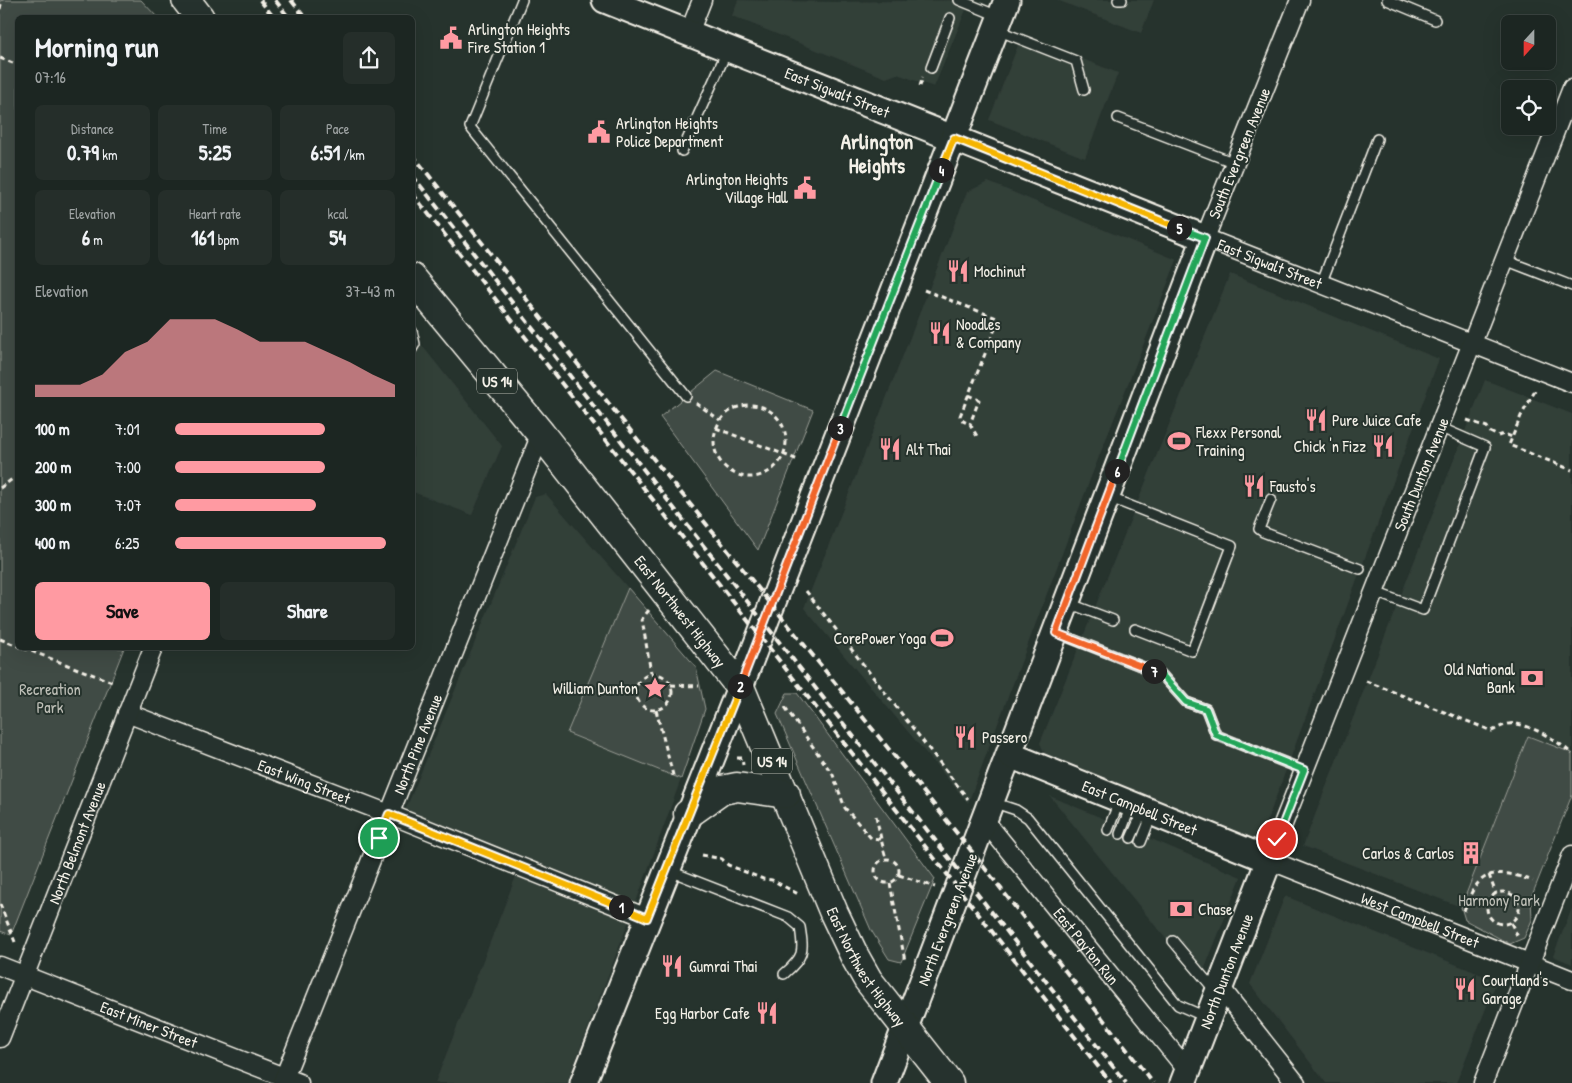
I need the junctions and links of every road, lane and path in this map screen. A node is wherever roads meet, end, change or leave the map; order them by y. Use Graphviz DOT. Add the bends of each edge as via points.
graph roads {
  1 [pos="2,0"];
  2 [pos="186,0"];
  3 [pos="522,0"];
  4 [pos="605,0"];
  5 [pos="702,0"];
  6 [pos="959,0"];
  7 [pos="1118,0"];
  8 [pos="1122,0"];
  9 [pos="1300,0"];
  10 [pos="1387,0"];
  11 [pos="0,9"];
  12 [pos="198,15"];
  13 [pos="1001,16"];
  14 [pos="950,18"];
  15 [pos="1435,20"];
  16 [pos="689,33"];
  17 [pos="728,49"];
  18 [pos="0,58"];
  19 [pos="15,64"];
  20 [pos="931,68"];
  21 [pos="1572,88"];
  22 [pos="1084,90"];
  23 [pos="1118,118"];
  24 [pos="954,138"];
  25 [pos="1377,139"];
  26 [pos="682,151"];
  27 [pos="1235,163"];
  28 [pos="1205,238"];
  29 [pos="1505,260"];
  30 [pos="415,282"];
  31 [pos="1321,284"];
  32 [pos="1572,286"];
  33 [pos="924,290"];
  34 [pos="1472,343"];
  35 [pos="1572,383"];
  36 [pos="1536,391"];
  37 [pos="968,395"];
  38 [pos="686,396"];
  39 [pos="720,420"];
  40 [pos="1467,420"];
  41 [pos="970,424"];
  42 [pos="1439,427"];
  43 [pos="716,428"];
  44 [pos="541,434"];
  45 [pos="1512,437"];
  46 [pos="978,438"];
  47 [pos="784,454"];
  48 [pos="798,460"];
  49 [pos="1572,470"];
  50 [pos="15,476"];
  51 [pos="0,488"];
  52 [pos="1108,497"];
  53 [pos="1271,499"];
  54 [pos="1360,570"];
  55 [pos="806,591"];
  56 [pos="1375,592"];
  57 [pos="1068,603"];
  58 [pos="649,610"];
  59 [pos="1112,620"];
  60 [pos="1135,629"];
  61 [pos="1056,633"];
  62 [pos="0,639"];
  63 [pos="15,645"];
  64 [pos="28,650"];
  65 [pos="152,650"];
  66 [pos="651,673"];
  67 [pos="1366,682"];
  68 [pos="115,683"];
  69 [pos="672,685"];
  70 [pos="699,686"];
  71 [pos="740,687"];
  72 [pos="785,707"];
  73 [pos="656,710"];
  74 [pos="127,713"];
  75 [pos="1572,754"];
  76 [pos="1010,755"];
  77 [pos="1304,770"];
  78 [pos="674,779"];
  79 [pos="786,794"];
  80 [pos="1137,806"];
  81 [pos="983,808"];
  82 [pos="389,814"];
  83 [pos="688,814"];
  84 [pos="876,816"];
  85 [pos="1108,830"];
  86 [pos="1120,834"];
  87 [pos="1131,838"];
  88 [pos="881,839"];
  89 [pos="1141,842"];
  90 [pos="702,855"];
  91 [pos="1572,855"];
  92 [pos="886,859"];
  93 [pos="1269,860"];
  94 [pos="666,869"];
  95 [pos="899,875"];
  96 [pos="1489,875"];
  97 [pos="1533,881"];
  98 [pos="890,883"];
  99 [pos="935,887"];
  100 [pos="800,894"];
  101 [pos="1496,894"];
  102 [pos="0,904"];
  103 [pos="1464,911"];
  104 [pos="647,918"];
  105 [pos="1510,922"];
  106 [pos="1518,937"];
  107 [pos="1173,941"];
  108 [pos="15,942"];
  109 [pos="905,961"];
  110 [pos="1530,964"];
  111 [pos="0,966"];
  112 [pos="784,974"];
  113 [pos="24,975"];
  114 [pos="1572,980"];
  115 [pos="1219,990"];
  116 [pos="1208,1018"];
  117 [pos="905,1028"];
  118 [pos="0,1038"];
  119 [pos="1185,1077"];
  120 [pos="289,1081"];
  121 [pos="583,1083"];
  122 [pos="884,1083"];
  123 [pos="949,1083"];
  124 [pos="1296,1083"];
  125 [pos="1483,1083"];
  1 -- 11 [label="path"];
  2 -- 12 [label="main road"];
  3 -- 38 [label="lane" via="470,127"];
  4 -- 16 [label="street, East Sigwalt Street"];
  5 -- 16 [label="street"];
  6 -- 13 [label="lane"];
  7 -- 8 [label="lane"];
  9 -- 27 [label="street, South Evergreen Avenue"];
  10 -- 15 [label="lane"];
  13 -- 22 [label="lane" via="1076,61"];
  13 -- 24 [label="street"];
  14 -- 20 [label="lane"];
  16 -- 17 [label="street, East Sigwalt Street"];
  17 -- 24 [label="street, East Sigwalt Street"];
  17 -- 26 [label="lane"];
  18 -- 19 [label="path"];
  21 -- 29 [label="street, South Dunton Avenue"];
  23 -- 27 [label="lane"];
  24 -- 28 [label="street, East Sigwalt Street"];
  24 -- 71 [label="street"];
  25 -- 31 [label="lane"];
  27 -- 28 [label="street, South Evergreen Avenue"];
  28 -- 31 [label="street, East Sigwalt Street"];
  28 -- 52 [label="street, South Evergreen Avenue"];
  29 -- 32 [label="lane"];
  29 -- 34 [label="street, South Dunton Avenue"];
  30 -- 44 [label="main road, East Northwest Highway / US 14"];
  31 -- 34 [label="street, East Sigwalt Street"];
  33 -- 37 [label="path" via="999,319"];
  34 -- 35 [label="street, East Sigwalt Street"];
  34 -- 42 [label="street, South Dunton Avenue"];
  36 -- 45 [label="path"];
  37 -- 41 [label="path" via="960,416"];
  37 -- 41 [label="path" via="979,400"];
  38 -- 39 [label="path"];
  39 -- 43 [label="path"];
  39 -- 47 [label="path" via="738,406 761,407 772,412 785,431"];
  40 -- 45 [label="path" via="1487,427 1498,436"];
  41 -- 46 [label="path"];
  42 -- 56 [label="street, South Dunton Avenue"];
  42 -- 56 [label="lane" via="1485,446 1423,610"];
  43 -- 47 [label="path"];
  43 -- 47 [label="path" via="714,450 726,470 736,475 759,477 770,472"];
  44 -- 71 [label="main road, East Northwest Highway / US 14"];
  44 -- 82 [label="street, North Pine Avenue"];
  45 -- 49 [label="path" via="1509,445"];
  47 -- 48 [label="path"];
  50 -- 51 [label="path"];
  52 -- 57 [label="street, South Evergreen Avenue"];
  52 -- 60 [label="lane" via="1232,546 1192,651"];
  53 -- 54 [label="lane" via="1260,523 1262,532"];
  55 -- 81 [label="path" via="927,750"];
  56 -- 77 [label="street, South Dunton Avenue"];
  57 -- 59 [label="lane"];
  57 -- 61 [label="street, South Evergreen Avenue"];
  58 -- 66 [label="path" via="642,619"];
  61 -- 76 [label="street, South Evergreen Avenue"];
  61 -- 77 [label="lane" via="1161,674 1186,702 1206,709 1216,735"];
  62 -- 63 [label="path"];
  64 -- 68 [label="path"];
  65 -- 74 [label="street, North Belmont Avenue"];
  66 -- 69 [label="path" via="663,676"];
  66 -- 73 [label="path" via="637,685 637,697 644,707"];
  67 -- 75 [label="path" via="1492,732 1503,725 1517,724 1559,742"];
  69 -- 70 [label="path"];
  69 -- 73 [label="path" via="670,701"];
  71 -- 79 [label="main road, East Northwest Highway / US 14"];
  71 -- 83 [label="street"];
  72 -- 88 [label="path" via="833,775 845,808 871,838"];
  73 -- 78 [label="path"];
  74 -- 82 [label="street, East Wing Street"];
  74 -- 113 [label="street, North Belmont Avenue"];
  76 -- 80 [label="street, East Campbell Street"];
  76 -- 81 [label="street, North Evergreen Avenue"];
  77 -- 93 [label="street, South Dunton Avenue"];
  79 -- 83 [label="main road" via="738,787 722,790"];
  79 -- 117 [label="main road, East Northwest Highway / US 14" via="855,957 868,980"];
  80 -- 85 [label="lane"];
  80 -- 86 [label="lane"];
  80 -- 87 [label="lane"];
  80 -- 89 [label="lane"];
  80 -- 93 [label="street, East Campbell Street"];
  81 -- 116 [label="lane" via="1016,810 1028,818 1178,1005"];
  81 -- 117 [label="street, North Evergreen Avenue"];
  81 -- 119 [label="street, East Payton Run"];
  82 -- 104 [label="street, East Wing Street"];
  82 -- 120 [label="street, North Pine Avenue"];
  83 -- 94 [label="street"];
  84 -- 88 [label="path"];
  88 -- 92 [label="path"];
  90 -- 100 [label="path" via="722,859 728,865 772,880"];
  91 -- 110 [label="street"];
  92 -- 95 [label="path" via="897,863"];
  92 -- 98 [label="path" via="876,866 875,873 878,880"];
  93 -- 110 [label="street, West Campbell Street"];
  93 -- 115 [label="street, North Dunton Avenue"];
  94 -- 104 [label="street"];
  94 -- 112 [label="lane" via="788,917 800,927 804,947 798,962"];
  95 -- 98 [label="path"];
  95 -- 99 [label="path"];
  96 -- 97 [label="path" via="1502,872"];
  96 -- 101 [label="path"];
  96 -- 103 [label="path" via="1474,888"];
  98 -- 109 [label="path"];
  101 -- 105 [label="path" via="1488,904 1489,914 1500,924"];
  101 -- 105 [label="path" via="1508,893 1517,899 1519,910"];
  102 -- 108 [label="path"];
  104 -- 121 [label="street"];
  105 -- 106 [label="path"];
  107 -- 115 [label="lane"];
  110 -- 114 [label="street, West Campbell Street"];
  110 -- 125 [label="street"];
  111 -- 113 [label="street, East Miner Street"];
  113 -- 118 [label="street, North Belmont Avenue"];
  113 -- 120 [label="street, East Miner Street"];
  115 -- 116 [label="street, North Dunton Avenue"];
  115 -- 124 [label="street"];
  116 -- 119 [label="street, North Dunton Avenue"];
  117 -- 122 [label="street, North Evergreen Avenue"];
  117 -- 123 [label="main road, East Northwest Highway / US 14"];
}
